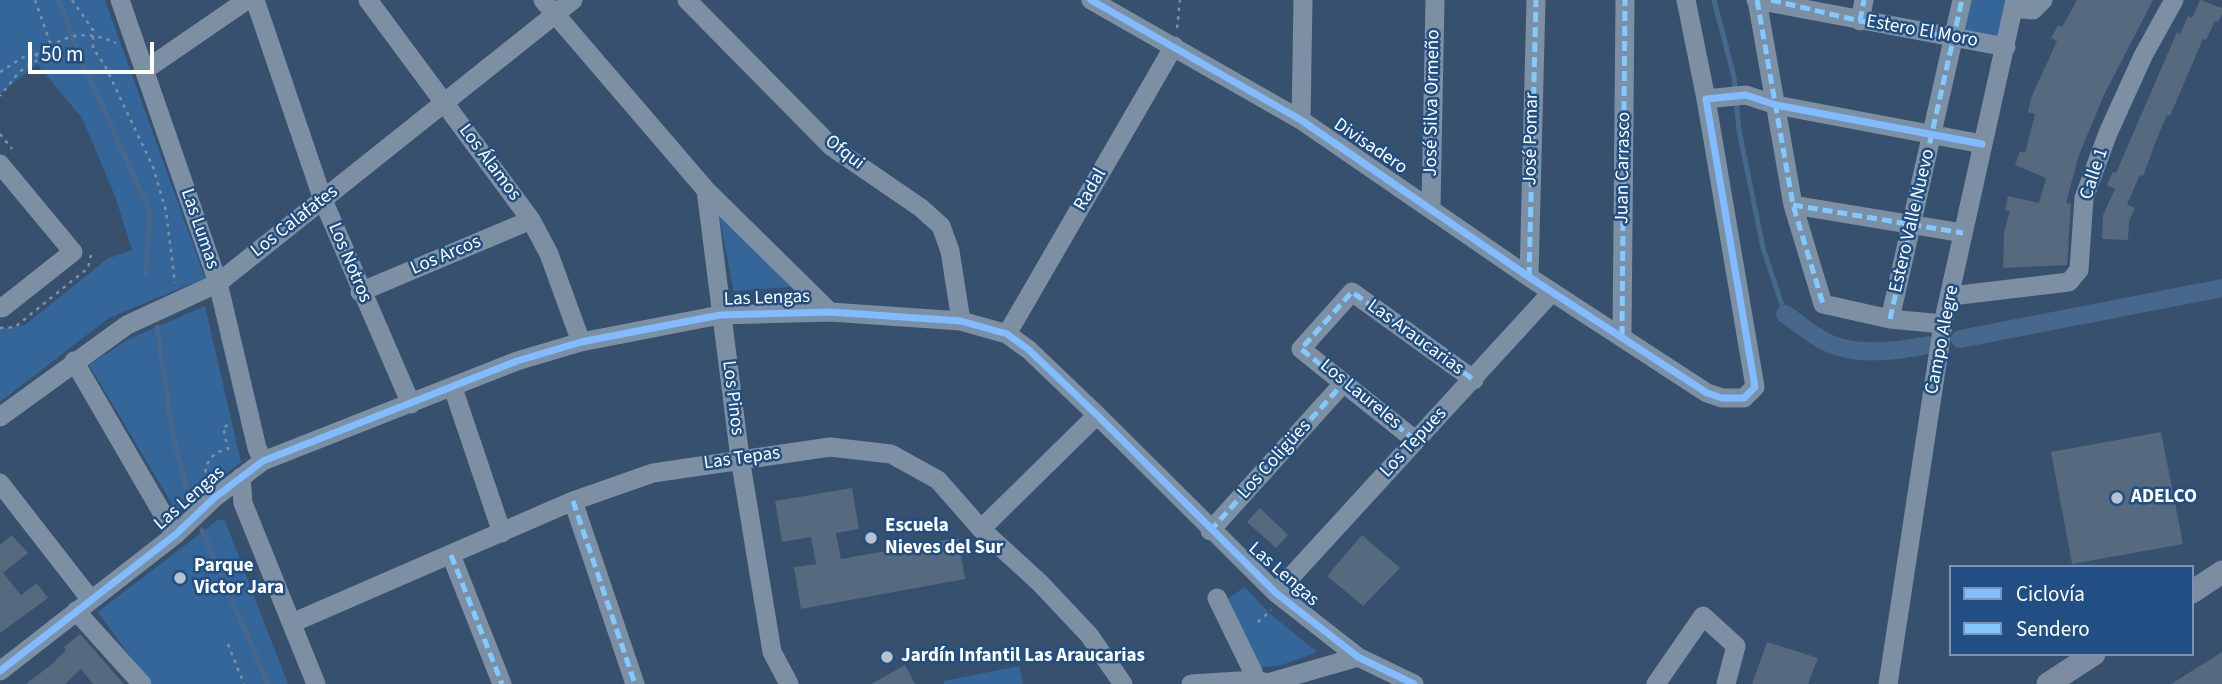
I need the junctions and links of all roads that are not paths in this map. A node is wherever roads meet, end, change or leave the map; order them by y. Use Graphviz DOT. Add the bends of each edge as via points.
graph roads {
  1 [pos="120,0"];
  2 [pos="247,0"];
  3 [pos="255,0"];
  4 [pos="368,0"];
  5 [pos="573,0"];
  6 [pos="687,0"];
  7 [pos="1091,0"];
  8 [pos="1303,0"];
  9 [pos="1435,0"];
  10 [pos="1536,0"];
  11 [pos="1625,0"];
  12 [pos="1686,0"];
  13 [pos="1864,0"];
  14 [pos="1962,0"];
  15 [pos="2043,0"];
  16 [pos="2174,0"];
  17 [pos="1762,1"];
  18 [pos="2014,4"];
  19 [pos="549,8"];
  20 [pos="1860,21"];
  21 [pos="1954,38"];
  22 [pos="1174,46"];
  23 [pos="2006,47"];
  24 [pos="145,71"];
  25 [pos="1716,98"];
  26 [pos="444,103"];
  27 [pos="1776,105"];
  28 [pos="1301,120"];
  29 [pos="1932,134"];
  30 [pos="1982,144"];
  31 [pos="0,164"];
  32 [pos="706,190"];
  33 [pos="323,200"];
  34 [pos="1793,205"];
  35 [pos="1431,207"];
  36 [pos="531,220"];
  37 [pos="1913,227"];
  38 [pos="1963,233"];
  39 [pos="1529,277"];
  40 [pos="218,283"];
  41 [pos="360,292"];
  42 [pos="1552,292"];
  43 [pos="1951,296"];
  44 [pos="0,306"];
  45 [pos="830,312"];
  46 [pos="720,315"];
  47 [pos="1328,319"];
  48 [pos="1890,319"];
  49 [pos="961,321"];
  50 [pos="1943,324"];
  51 [pos="1007,334"];
  52 [pos="1622,336"];
  53 [pos="581,342"];
  54 [pos="74,361"];
  55 [pos="1474,380"];
  56 [pos="453,388"];
  57 [pos="1339,388"];
  58 [pos="411,404"];
  59 [pos="1097,415"];
  60 [pos="0,417"];
  61 [pos="1415,440"];
  62 [pos="740,458"];
  63 [pos="263,461"];
  64 [pos="241,477"];
  65 [pos="0,483"];
  66 [pos="573,501"];
  67 [pos="981,529"];
  68 [pos="1210,531"];
  69 [pos="502,533"];
  70 [pos="175,535"];
  71 [pos="451,555"];
  72 [pos="2222,572"];
  73 [pos="2194,591"];
  74 [pos="1217,598"];
  75 [pos="1273,601"];
  76 [pos="84,605"];
  77 [pos="292,623"];
  78 [pos="2091,656"];
  79 [pos="1358,657"];
  80 [pos="0,671"];
  81 [pos="1255,682"];
  82 [pos="142,684"];
  83 [pos="316,684"];
  84 [pos="502,684"];
  85 [pos="635,684"];
  86 [pos="789,684"];
  87 [pos="1123,684"];
  88 [pos="1191,684"];
  89 [pos="1414,684"];
  90 [pos="1656,684"];
  91 [pos="1726,684"];
  92 [pos="1888,684"];
  93 [pos="2048,684"];
  1 -- 24 [label="street, Las Lumas"];
  2 -- 24 [label="street"];
  3 -- 33 [label="street, Los Notros"];
  4 -- 26 [label="street, Los Álamos"];
  5 -- 19 [label="street, Los Calafates"];
  6 -- 49 [label="street, Ofqui" via="832,147 941,226 950,251"];
  7 -- 22 [label="street, Divisadero"];
  8 -- 28 [label="street"];
  9 -- 35 [label="street, José Silva Ormeño"];
  10 -- 39 [label="street, José Pomar"];
  11 -- 52 [label="street, Juan Carrasco"];
  12 -- 25 [label="street"];
  13 -- 20 [label="street"];
  14 -- 21 [label="street, Estero Valle Nuevo"];
  15 -- 18 [label="street" via="2034,10"];
  16 -- 43 [label="street, Calle 1" via="2113,122 2084,198 2079,271 2069,282"];
  17 -- 20 [label="street, Estero El Moro"];
  17 -- 27 [label="street"];
  18 -- 23 [label="street, Campo Alegre"];
  19 -- 26 [label="street, Los Calafates"];
  19 -- 32 [label="street"];
  20 -- 21 [label="street, Estero El Moro"];
  21 -- 23 [label="street, Estero El Moro"];
  21 -- 29 [label="street, Estero Valle Nuevo"];
  22 -- 28 [label="street, Divisadero"];
  22 -- 51 [label="street, Radal"];
  23 -- 30 [label="street, Campo Alegre"];
  24 -- 40 [label="street, Las Lumas"];
  25 -- 27 [label="street" via="1746,95"];
  25 -- 52 [label="street, Divisadero" via="1755,387 1744,397 1707,393"];
  26 -- 33 [label="street, Los Calafates"];
  26 -- 36 [label="street, Los Álamos"];
  27 -- 29 [label="street"];
  27 -- 34 [label="street"];
  28 -- 35 [label="street, Divisadero"];
  29 -- 30 [label="street"];
  29 -- 37 [label="street, Estero Valle Nuevo"];
  30 -- 38 [label="street, Campo Alegre"];
  31 -- 44 [label="street" via="73,252"];
  32 -- 45 [label="street"];
  32 -- 46 [label="street, Los Pinos"];
  33 -- 40 [label="street, Los Calafates"];
  33 -- 41 [label="street, Los Notros"];
  34 -- 37 [label="street"];
  34 -- 48 [label="street" via="1824,304"];
  35 -- 39 [label="street, Divisadero"];
  36 -- 41 [label="street, Los Arcos"];
  36 -- 53 [label="street, Los Álamos" via="549,254"];
  37 -- 38 [label="street"];
  37 -- 48 [label="street, Estero Valle Nuevo"];
  38 -- 43 [label="street, Campo Alegre"];
  39 -- 42 [label="street, Divisadero"];
  40 -- 54 [label="street, Los Calafates" via="127,324"];
  40 -- 63 [label="street, Las Lumas"];
  41 -- 58 [label="street, Los Notros"];
  42 -- 52 [label="street, Divisadero"];
  42 -- 55 [label="street, Los Tepues"];
  43 -- 50 [label="street, Campo Alegre"];
  45 -- 46 [label="street, Las Lengas"];
  45 -- 49 [label="street, Las Lengas"];
  46 -- 53 [label="street, Las Lengas"];
  46 -- 62 [label="street, Los Pinos"];
  47 -- 55 [label="street, Las Araucarias" via="1352,292"];
  47 -- 61 [label="street, Los Laureles" via="1301,349"];
  48 -- 50 [label="street"];
  49 -- 51 [label="street, Las Lengas"];
  50 -- 92 [label="street, Campo Alegre"];
  51 -- 59 [label="street, Las Lengas"];
  53 -- 56 [label="street, Las Lengas" via="517,361"];
  54 -- 60 [label="street, Los Calafates"];
  54 -- 70 [label="street"];
  55 -- 61 [label="street, Los Tepues"];
  56 -- 58 [label="street, Las Lengas"];
  56 -- 69 [label="street"];
  57 -- 68 [label="street, Los Coligües"];
  58 -- 63 [label="street, Las Lengas"];
  59 -- 67 [label="street"];
  59 -- 68 [label="street, Las Lengas"];
  61 -- 75 [label="street, Los Tepues"];
  62 -- 66 [label="street, Las Tepas" via="653,473"];
  62 -- 67 [label="street, Las Tepas" via="830,447 891,454 938,480"];
  62 -- 86 [label="street, Los Pinos" via="772,652"];
  63 -- 64 [label="street, Las Lengas"];
  64 -- 70 [label="street, Las Lengas"];
  64 -- 77 [label="street" via="243,503"];
  65 -- 76 [label="street"];
  66 -- 69 [label="street, Las Tepas"];
  66 -- 85 [label="street"];
  67 -- 87 [label="street, Las Tepas" via="1088,635"];
  68 -- 75 [label="street, Las Lengas"];
  69 -- 71 [label="street, Las Tepas"];
  70 -- 76 [label="street, Las Lengas"];
  71 -- 77 [label="street, Las Tepas"];
  71 -- 84 [label="street"];
  72 -- 73 [label="main road"];
  74 -- 81 [label="street"];
  75 -- 79 [label="street, Las Lengas"];
  76 -- 80 [label="street, Las Lengas"];
  76 -- 82 [label="street"];
  77 -- 83 [label="street"];
  78 -- 93 [label="main road"];
  79 -- 81 [label="street" via="1268,684"];
  79 -- 89 [label="street, Las Lengas"];
  81 -- 88 [label="street"];
  90 -- 91 [label="street" via="1703,616 1736,646"];
}
